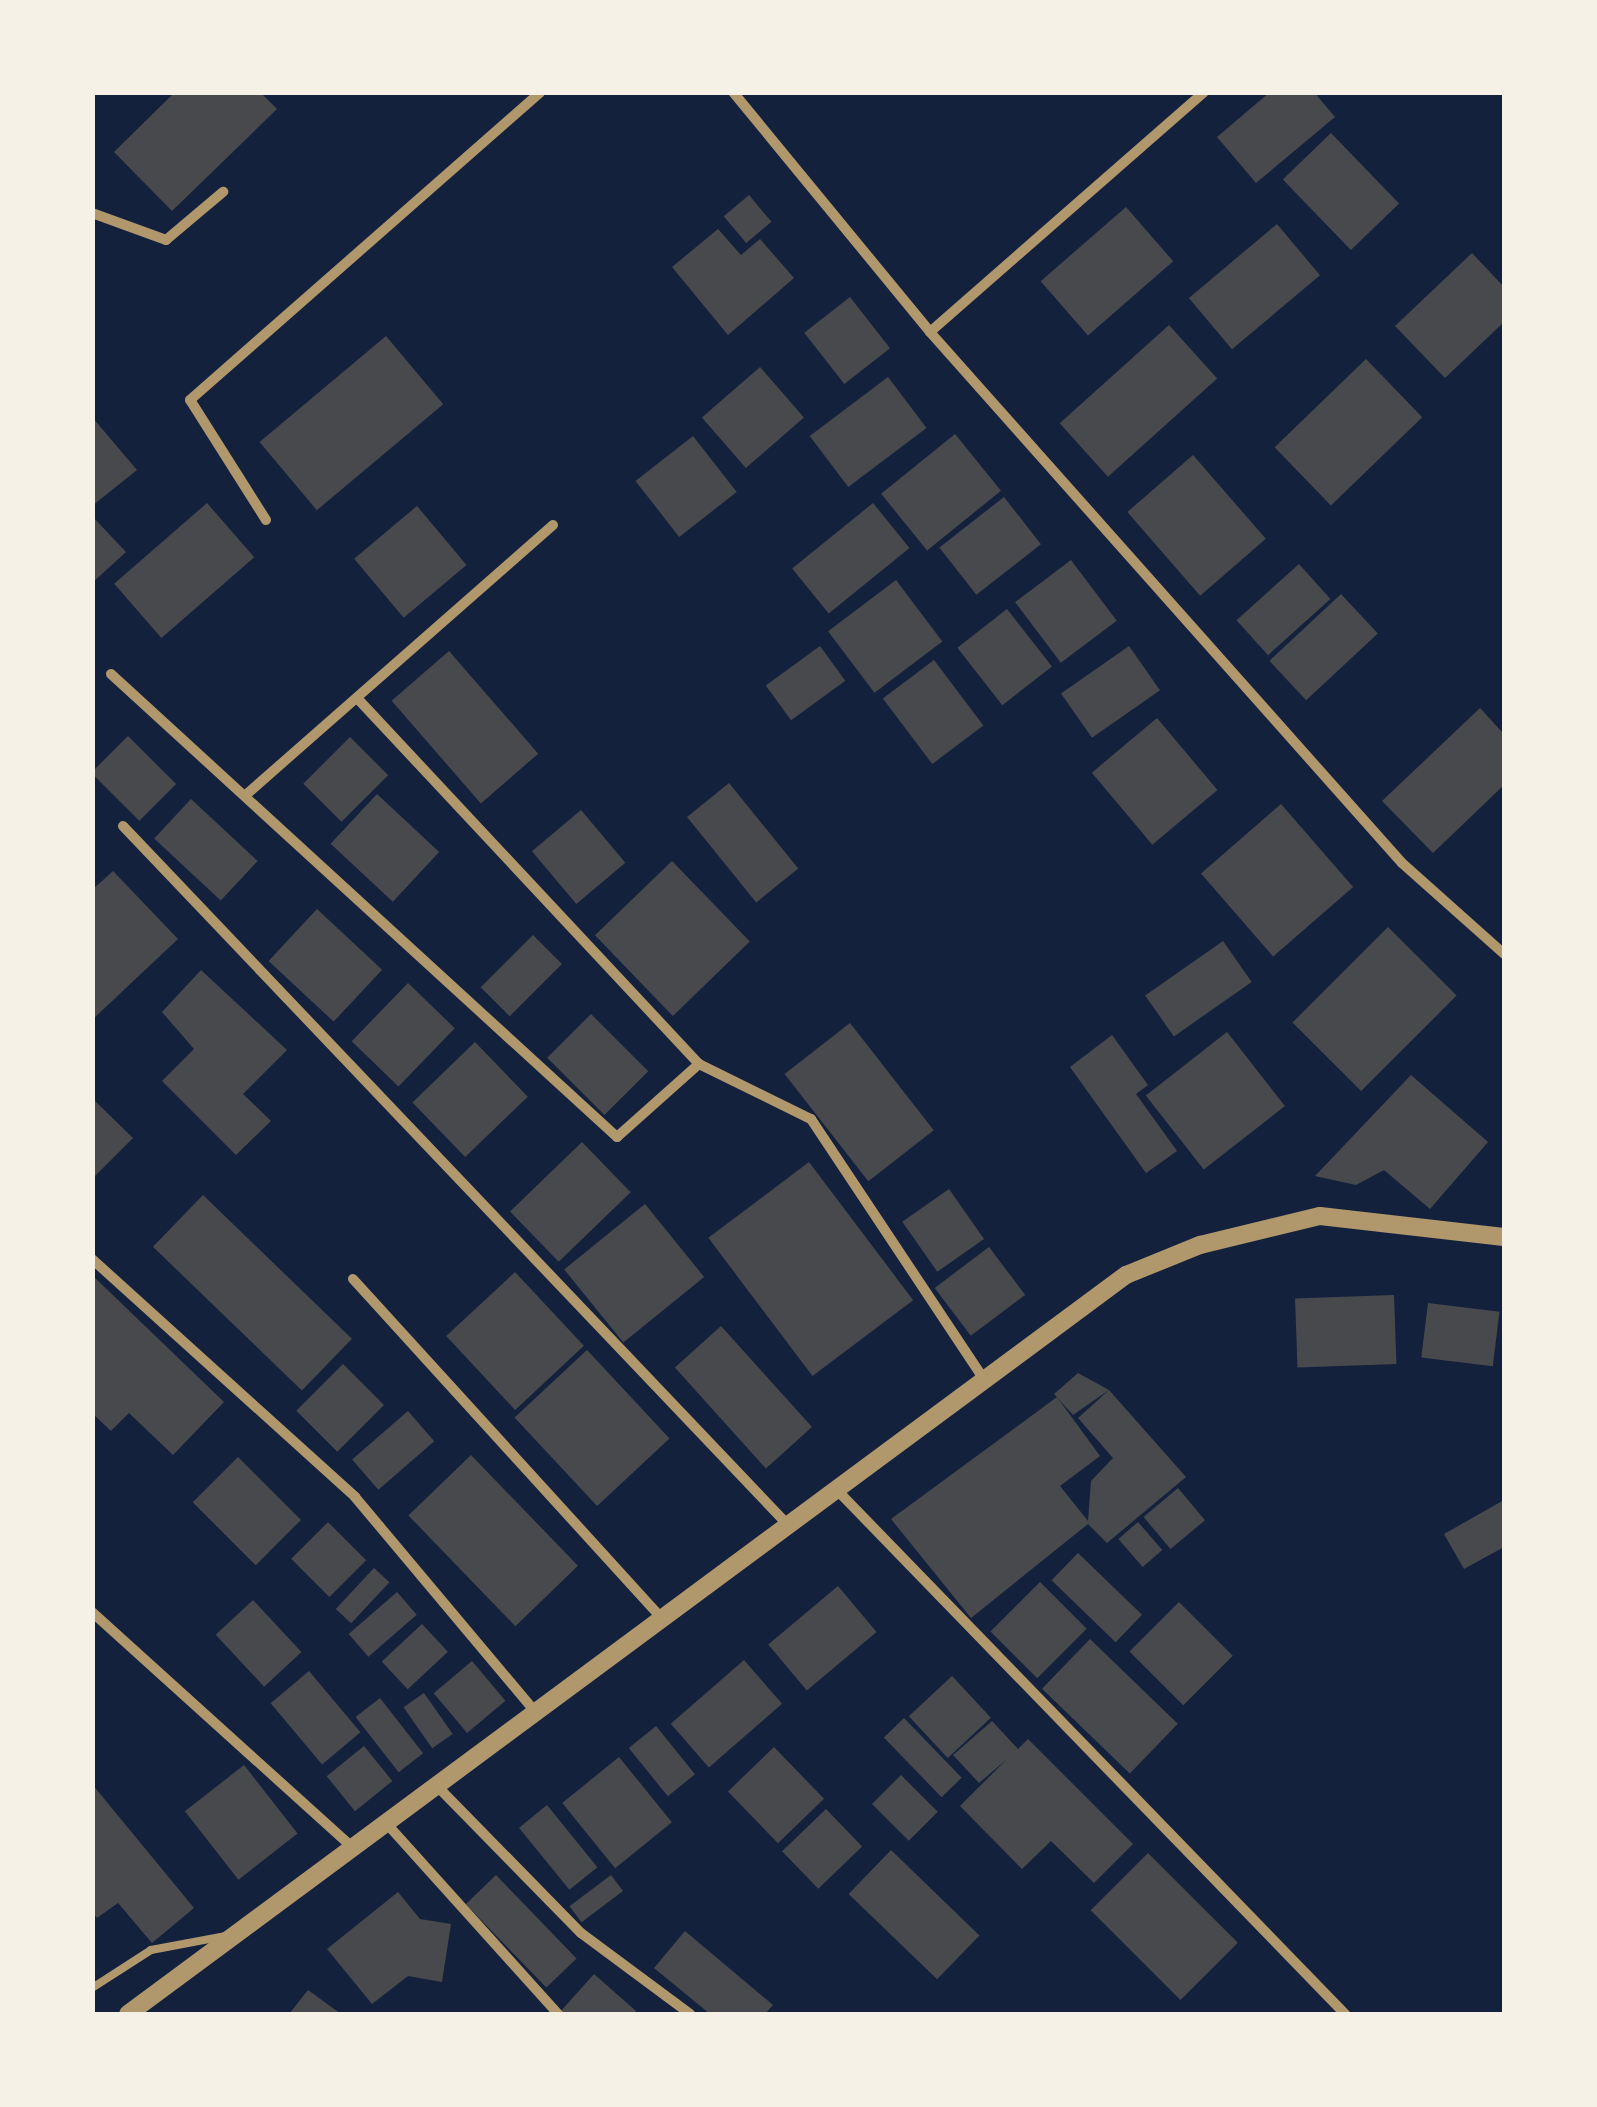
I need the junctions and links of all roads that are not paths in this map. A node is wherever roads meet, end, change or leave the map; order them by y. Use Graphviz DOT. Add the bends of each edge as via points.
graph roads {
  1 [pos="540,92"];
  2 [pos="733,92"];
  3 [pos="1204,92"];
  4 [pos="223,192"];
  5 [pos="92,212"];
  6 [pos="930,332"];
  7 [pos="266,520"];
  8 [pos="553,526"];
  9 [pos="111,674"];
  10 [pos="357,698"];
  11 [pos="248,793"];
  12 [pos="122,826"];
  13 [pos="1504,954"];
  14 [pos="700,1064"];
  15 [pos="1504,1237"];
  16 [pos="92,1259"];
  17 [pos="353,1280"];
  18 [pos="982,1376"];
  19 [pos="835,1488"];
  20 [pos="787,1524"];
  21 [pos="92,1612"];
  22 [pos="662,1618"];
  23 [pos="536,1714"];
  24 [pos="437,1786"];
  25 [pos="386,1824"];
  26 [pos="354,1849"];
  27 [pos="240,1933"];
  28 [pos="92,1988"];
  29 [pos="128,2014"];
  30 [pos="558,2014"];
  31 [pos="690,2014"];
  32 [pos="1345,2014"];
  1 -- 7 [label="street" via="190,400"];
  2 -- 6 [label="street"];
  3 -- 6 [label="street"];
  4 -- 5 [label="street" via="166,240"];
  6 -- 13 [label="street" via="1402,863"];
  8 -- 10 [label="street"];
  9 -- 11 [label="street"];
  10 -- 11 [label="street"];
  10 -- 14 [label="street"];
  11 -- 14 [label="street" via="617,1138"];
  12 -- 20 [label="street"];
  14 -- 18 [label="street" via="811,1119"];
  15 -- 18 [label="street" via="1320,1216 1200,1245 1126,1276"];
  16 -- 23 [label="street" via="355,1497"];
  17 -- 22 [label="street"];
  18 -- 19 [label="street"];
  19 -- 20 [label="street"];
  19 -- 32 [label="street"];
  20 -- 22 [label="street"];
  21 -- 26 [label="street"];
  22 -- 23 [label="street"];
  23 -- 24 [label="street"];
  24 -- 25 [label="street"];
  24 -- 31 [label="street" via="582,1933"];
  25 -- 26 [label="street"];
  25 -- 30 [label="street"];
  26 -- 27 [label="street"];
  27 -- 28 [label="lane" via="151,1950"];
  27 -- 29 [label="street"];
}
